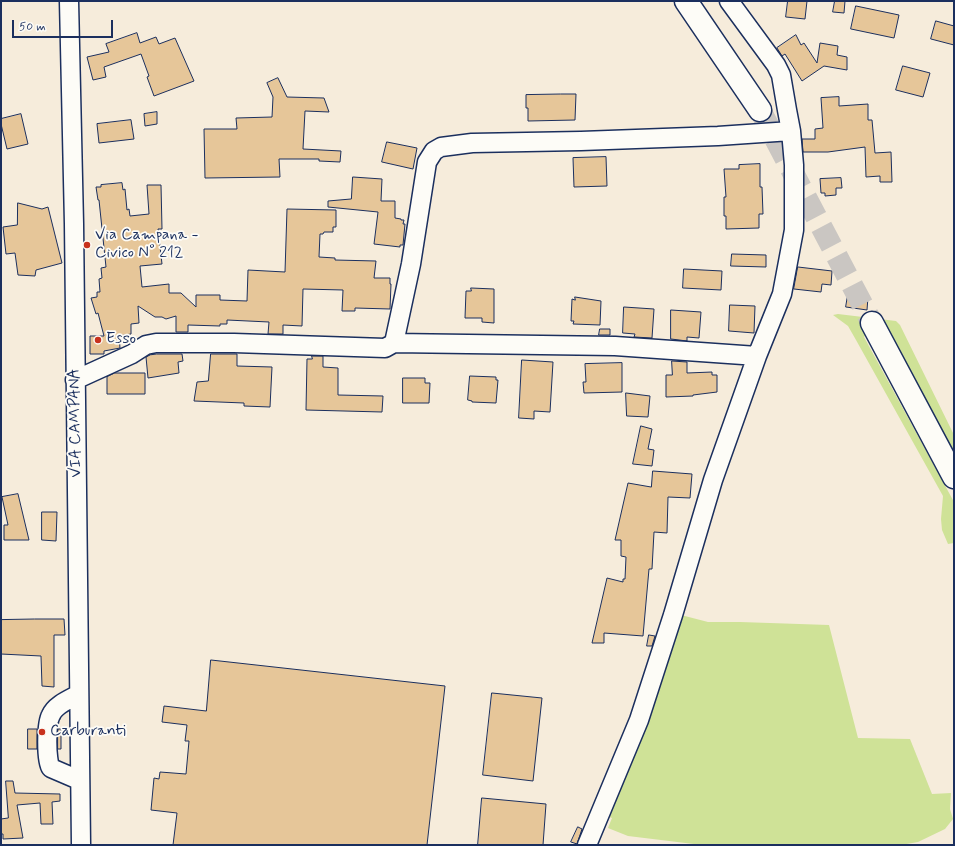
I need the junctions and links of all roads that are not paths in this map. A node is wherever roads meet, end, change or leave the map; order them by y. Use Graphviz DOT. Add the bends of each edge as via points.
graph roads {
  1 [pos="69,1"];
  2 [pos="686,1"];
  3 [pos="729,1"];
  4 [pos="760,110"];
  5 [pos="791,131"];
  6 [pos="872,323"];
  7 [pos="394,343"];
  8 [pos="757,356"];
  9 [pos="75,380"];
  10 [pos="954,477"];
  11 [pos="79,694"];
  12 [pos="79,780"];
  13 [pos="81,845"];
  14 [pos="586,845"];
  1 -- 9 [label="street, VIA CAMPANA"];
  2 -- 4 [label="main road"];
  3 -- 5 [label="street" via="776,65"];
  5 -- 7 [label="street" via="688,137 472,143 441,147 427,162 411,264"];
  5 -- 8 [label="street" via="794,230 782,294"];
  6 -- 10 [label="main road"];
  7 -- 8 [label="street" via="615,346"];
  7 -- 9 [label="street" via="385,348 156,343 146,345"];
  8 -- 14 [label="street" via="713,480 639,720"];
  9 -- 11 [label="street, VIA CAMPANA"];
  11 -- 12 [label="street, VIA CAMPANA"];
  11 -- 12 [label="street" via="60,705 51,714 48,752 51,768"];
  12 -- 13 [label="street, VIA CAMPANA"];
}
